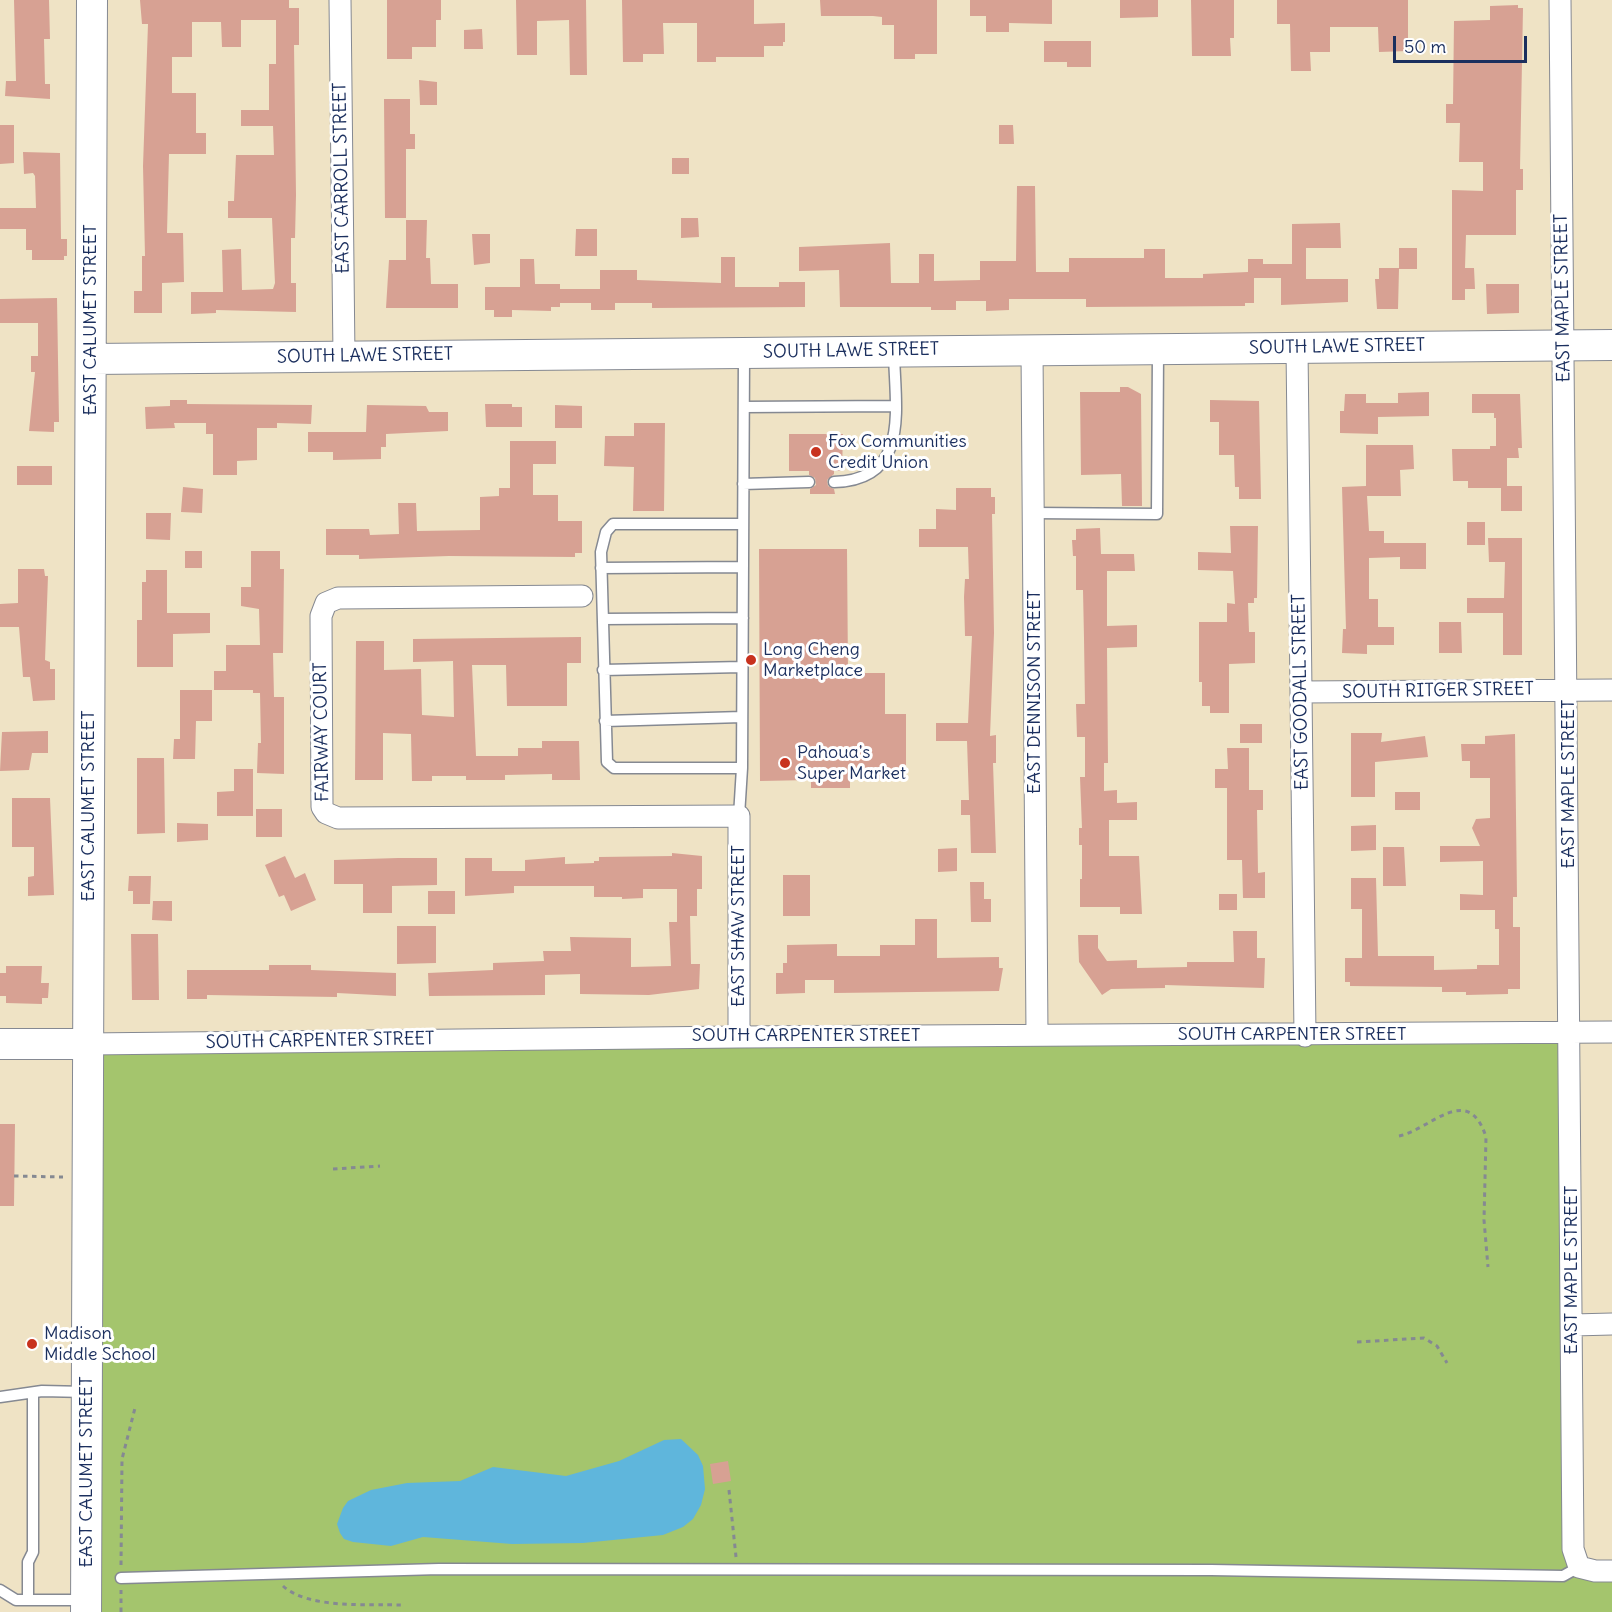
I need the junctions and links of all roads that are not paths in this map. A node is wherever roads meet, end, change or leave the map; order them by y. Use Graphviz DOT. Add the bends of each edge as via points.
graph roads {
  1 [pos="92,0"];
  2 [pos="340,0"];
  3 [pos="1560,0"];
  4 [pos="1563,345"];
  5 [pos="1612,345"];
  6 [pos="1297,348"];
  7 [pos="1032,349"];
  8 [pos="1158,349"];
  9 [pos="894,351"];
  10 [pos="744,352"];
  11 [pos="344,356"];
  12 [pos="91,359"];
  13 [pos="896,406"];
  14 [pos="744,407"];
  15 [pos="809,482"];
  16 [pos="834,482"];
  17 [pos="743,484"];
  18 [pos="1033,513"];
  19 [pos="743,524"];
  20 [pos="743,567"];
  21 [pos="601,568"];
  22 [pos="592,596"];
  23 [pos="743,618"];
  24 [pos="603,619"];
  25 [pos="742,667"];
  26 [pos="603,670"];
  27 [pos="1568,690"];
  28 [pos="1612,690"];
  29 [pos="1301,692"];
  30 [pos="742,717"];
  31 [pos="605,721"];
  32 [pos="742,768"];
  33 [pos="739,816"];
  34 [pos="1612,1032"];
  35 [pos="1570,1033"];
  36 [pos="1037,1035"];
  37 [pos="1305,1036"];
  38 [pos="739,1037"];
  39 [pos="0,1044"];
  40 [pos="87,1044"];
  41 [pos="1612,1324"];
  42 [pos="1573,1325"];
  43 [pos="87,1392"];
  44 [pos="33,1393"];
  45 [pos="0,1397"];
  46 [pos="1579,1567"];
  47 [pos="1612,1571"];
  48 [pos="121,1578"];
  49 [pos="0,1590"];
  50 [pos="28,1600"];
  51 [pos="86,1606"];
  1 -- 12 [label="main road, EAST CALUMET STREET"];
  2 -- 11 [label="street, EAST CARROLL STREET"];
  3 -- 4 [label="street, EAST MAPLE STREET"];
  4 -- 5 [label="main road, SOUTH LAWE STREET"];
  4 -- 6 [label="main road, SOUTH LAWE STREET"];
  4 -- 27 [label="street, EAST MAPLE STREET"];
  6 -- 8 [label="main road, SOUTH LAWE STREET"];
  6 -- 29 [label="street, EAST GOODALL STREET"];
  7 -- 8 [label="main road, SOUTH LAWE STREET"];
  7 -- 9 [label="main road, SOUTH LAWE STREET"];
  7 -- 18 [label="street, EAST DENNISON STREET"];
  8 -- 18 [label="lane" via="1157,514"];
  9 -- 10 [label="main road, SOUTH LAWE STREET"];
  9 -- 13 [label="lane"];
  10 -- 11 [label="main road, SOUTH LAWE STREET"];
  10 -- 14 [label="lane"];
  11 -- 12 [label="main road, SOUTH LAWE STREET"];
  12 -- 40 [label="main road, EAST CALUMET STREET"];
  13 -- 14 [label="lane"];
  13 -- 16 [label="lane" via="895,443 878,470 850,482"];
  14 -- 17 [label="lane"];
  15 -- 17 [label="lane"];
  17 -- 19 [label="lane"];
  18 -- 36 [label="street, EAST DENNISON STREET"];
  19 -- 20 [label="lane"];
  19 -- 21 [label="lane" via="613,524 606,532"];
  20 -- 21 [label="lane"];
  20 -- 23 [label="lane"];
  21 -- 22 [label="lane"];
  22 -- 24 [label="lane"];
  22 -- 33 [label="street, FAIRWAY COURT" via="338,597 326,603 321,616 321,799 326,813 338,818"];
  23 -- 24 [label="lane"];
  23 -- 25 [label="lane"];
  24 -- 26 [label="lane"];
  25 -- 26 [label="lane"];
  25 -- 30 [label="lane"];
  26 -- 31 [label="lane"];
  27 -- 28 [label="street, SOUTH RITGER STREET"];
  27 -- 29 [label="street, SOUTH RITGER STREET"];
  27 -- 35 [label="street, EAST MAPLE STREET"];
  29 -- 37 [label="street, EAST GOODALL STREET"];
  30 -- 31 [label="lane"];
  30 -- 32 [label="lane"];
  31 -- 32 [label="lane" via="607,762 614,768"];
  32 -- 33 [label="lane"];
  33 -- 38 [label="street, EAST SHAW STREET"];
  34 -- 35 [label="street, SOUTH CARPENTER STREET"];
  35 -- 37 [label="street, SOUTH CARPENTER STREET"];
  35 -- 42 [label="street, EAST MAPLE STREET"];
  36 -- 37 [label="street, SOUTH CARPENTER STREET"];
  36 -- 38 [label="street, SOUTH CARPENTER STREET"];
  38 -- 40 [label="street, SOUTH CARPENTER STREET"];
  39 -- 40 [label="main road, SOUTH CARPENTER STREET"];
  40 -- 43 [label="main road, EAST CALUMET STREET"];
  41 -- 42 [label="street"];
  42 -- 46 [label="street, EAST MAPLE STREET" via="1573,1550"];
  43 -- 44 [label="lane"];
  43 -- 51 [label="main road, EAST CALUMET STREET"];
  44 -- 45 [label="lane"];
  44 -- 50 [label="lane" via="33,1552 28,1562"];
  46 -- 47 [label="street"];
  46 -- 48 [label="lane" via="1563,1576 1211,1570 439,1569"];
  49 -- 50 [label="lane" via="16,1600"];
  50 -- 51 [label="lane"];
}
